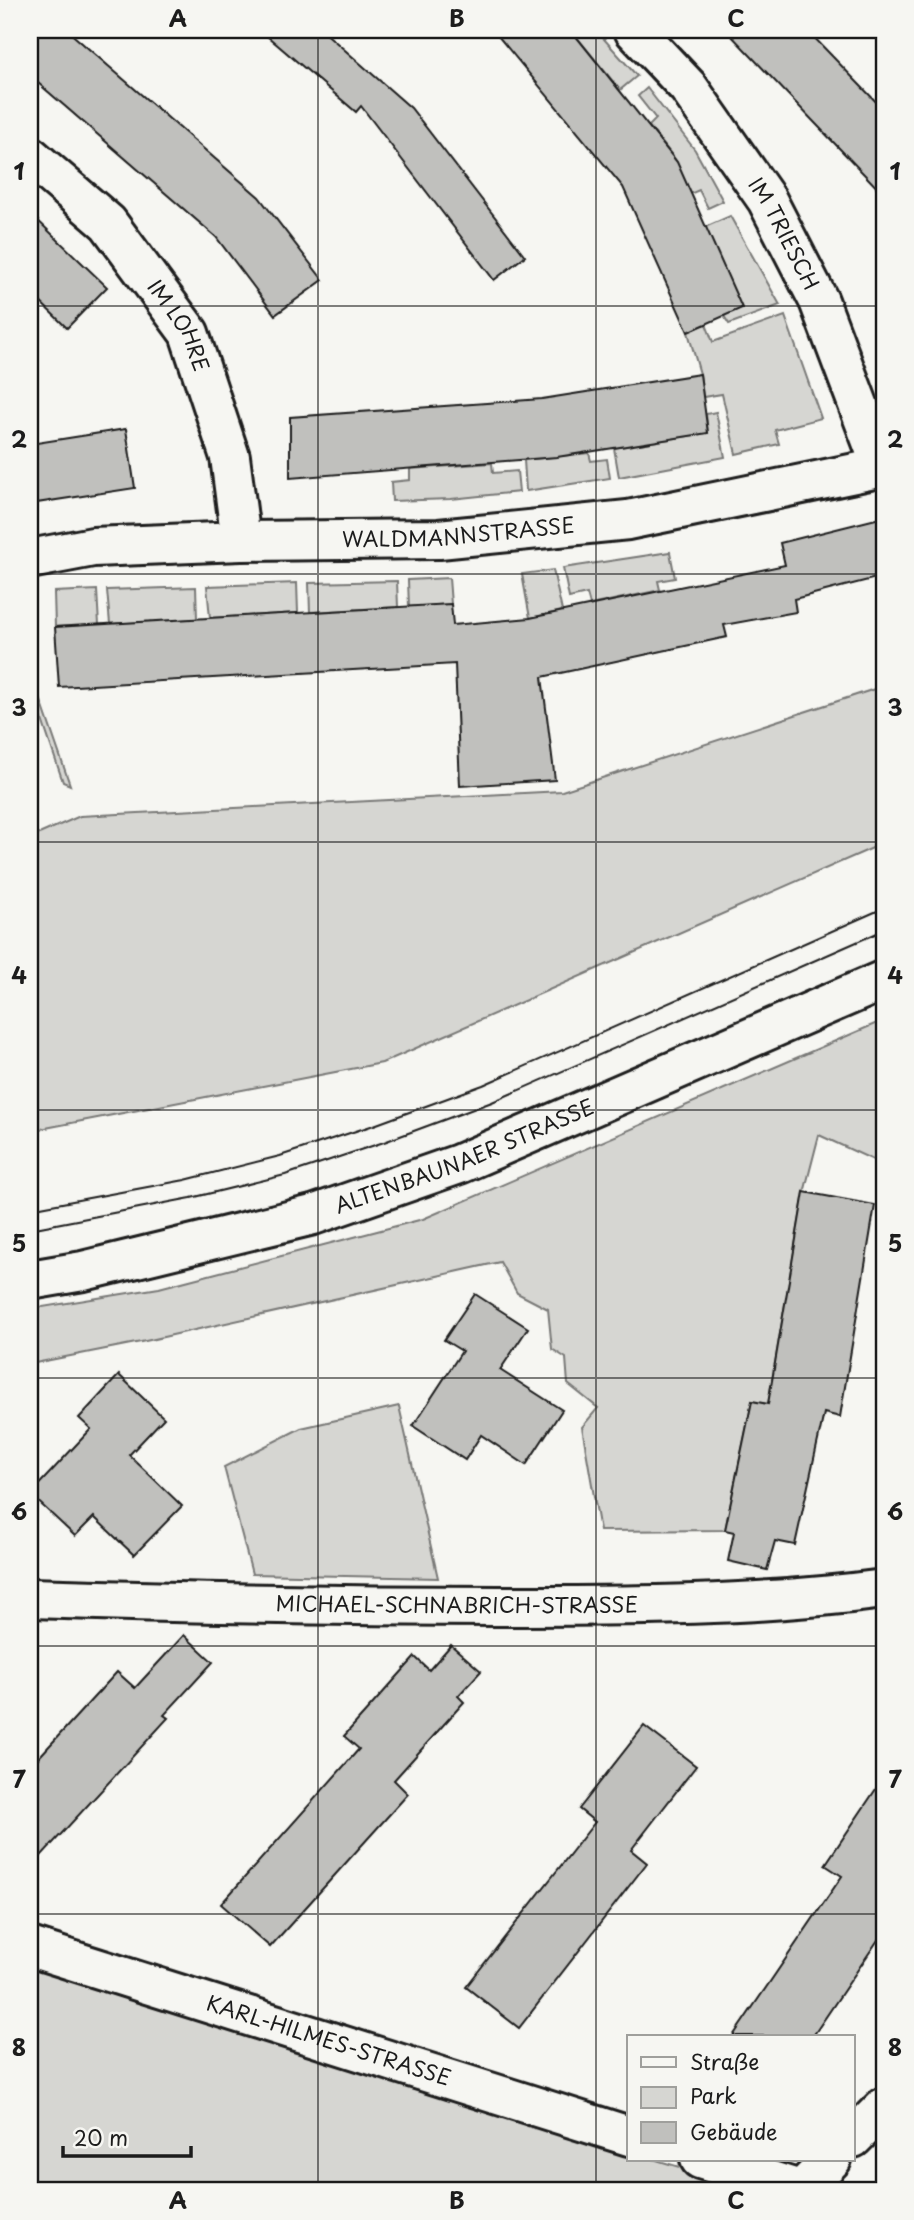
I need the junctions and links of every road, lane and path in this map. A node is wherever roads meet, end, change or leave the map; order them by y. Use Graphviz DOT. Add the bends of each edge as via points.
graph roads {
  1 [pos="634,30"];
  2 [pos="30,156"];
  3 [pos="883,468"];
  4 [pos="241,541"];
  5 [pos="30,559"];
  6 [pos="884,981"];
  7 [pos="30,1280"];
  8 [pos="884,1589"];
  9 [pos="30,1598"];
  10 [pos="30,1947"];
  11 [pos="884,2107"];
  12 [pos="627,2135"];
  13 [pos="855,2136"];
  14 [pos="703,2160"];
  15 [pos="831,2160"];
  16 [pos="801,2190"];
  1 -- 3 [label="street, IM TRIESCH" via="688,87 767,200 819,301"];
  2 -- 4 [label="street, IM LOHRE" via="107,223 189,333 230,457"];
  3 -- 4 [label="street, WALDMANNSTRASSE" via="628,520 439,539"];
  4 -- 5 [label="street, WALDMANNSTRASSE" via="93,547"];
  6 -- 7 [label="street, ALTENBAUNAER STRASSE" via="459,1164 313,1215"];
  8 -- 9 [label="street, MICHAEL-SCHNABRICH-STRASSE" via="822,1597 606,1605 275,1605"];
  10 -- 12 [label="street, KARL-HILMES-STRASSE"];
  11 -- 13 [label="street"];
  14 -- 16 [label="street"];
  15 -- 16 [label="street"];
}
